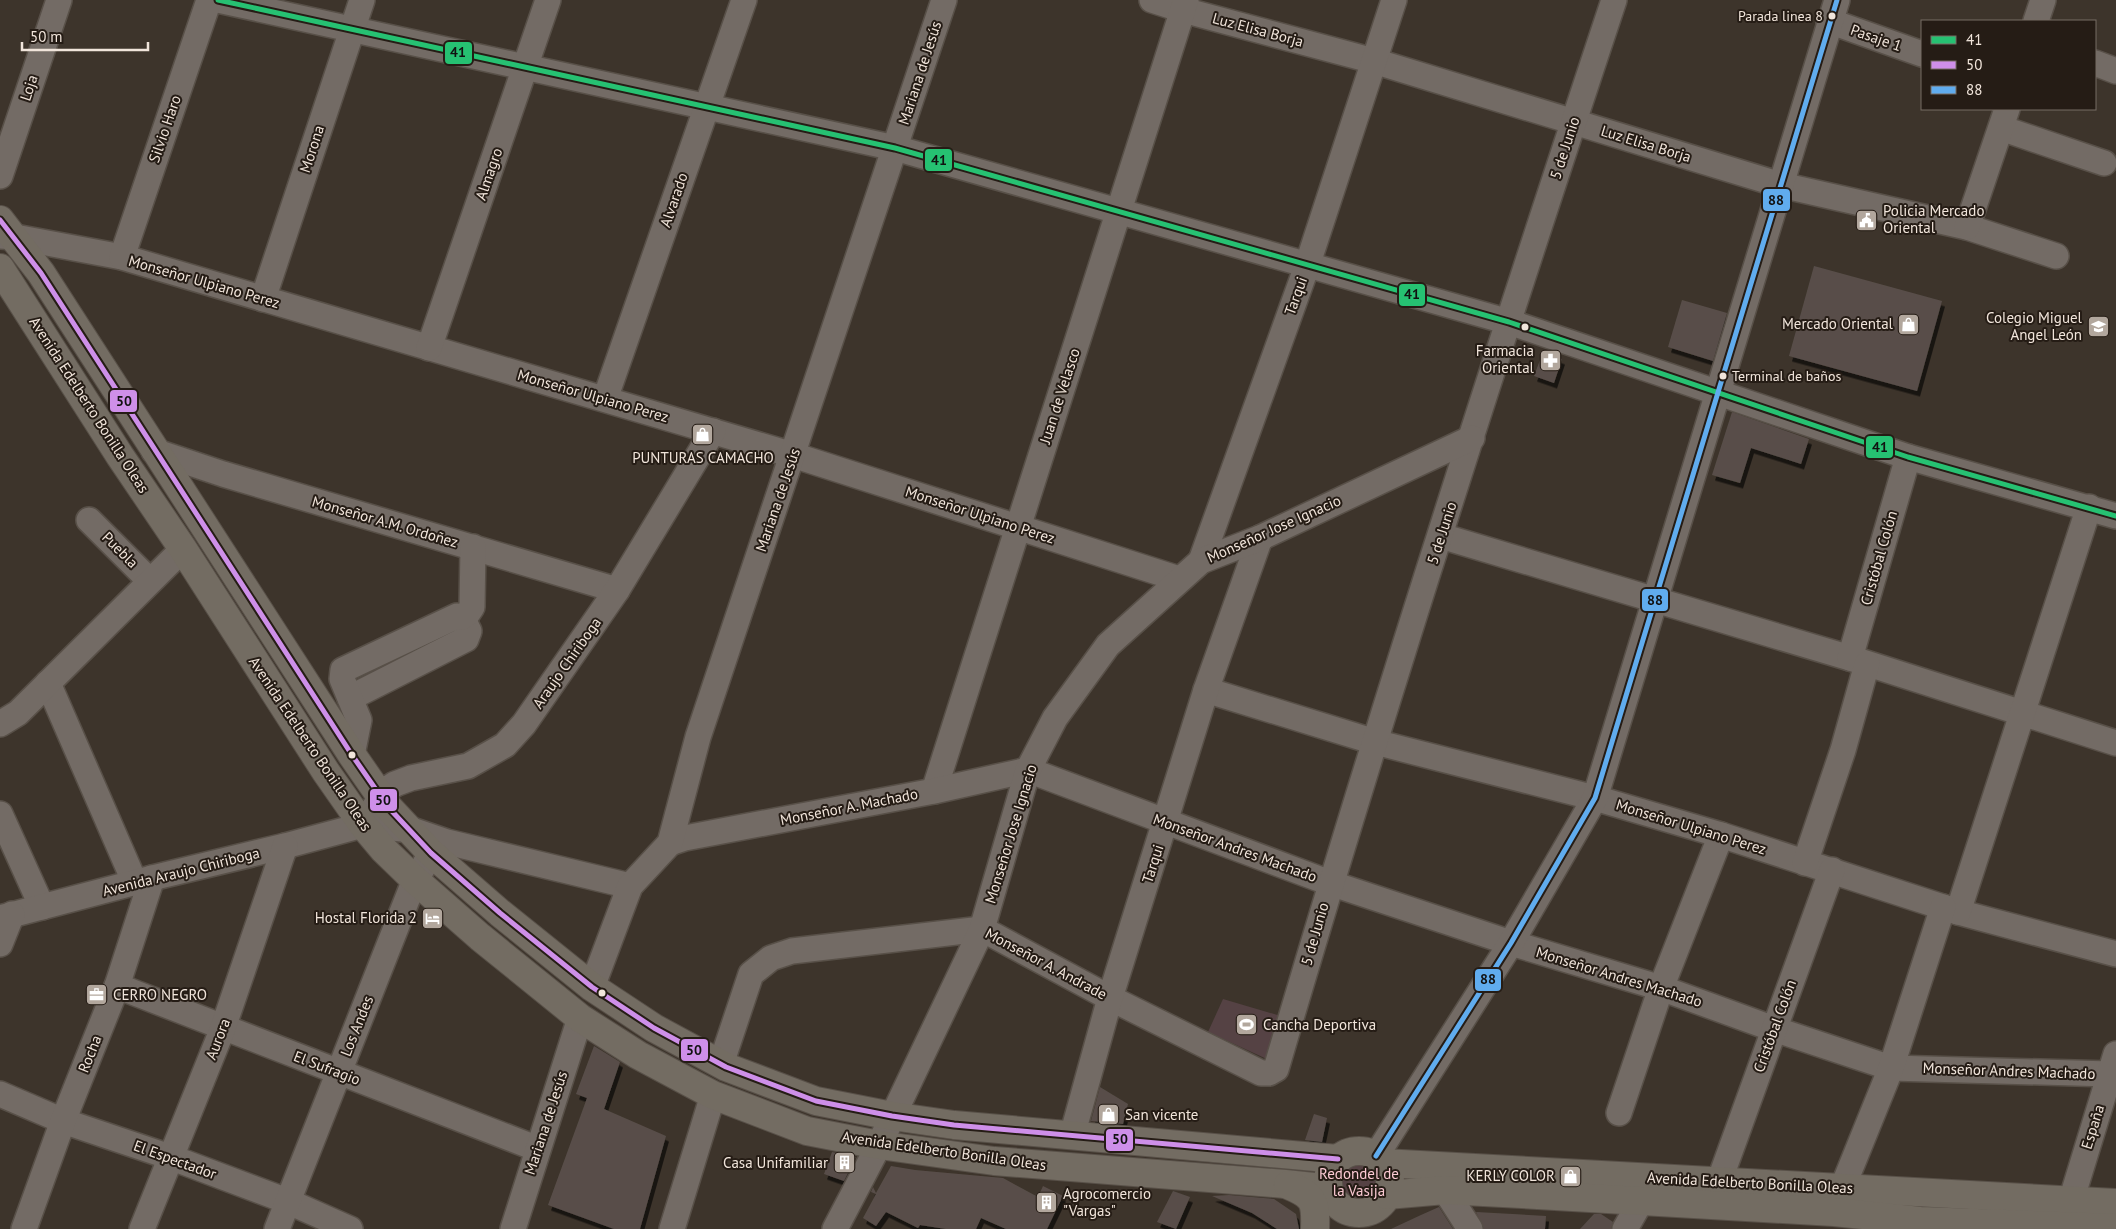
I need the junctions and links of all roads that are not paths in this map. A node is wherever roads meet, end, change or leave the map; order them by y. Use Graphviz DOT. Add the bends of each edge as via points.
graph roads {
  1 [pos="59,0"];
  2 [pos="209,0"];
  3 [pos="218,0"];
  4 [pos="362,0"];
  5 [pos="548,0"];
  6 [pos="744,0"];
  7 [pos="944,0"];
  8 [pos="1152,0"];
  9 [pos="1394,0"];
  10 [pos="1614,0"];
  11 [pos="2043,0"];
  12 [pos="1184,5"];
  13 [pos="1833,11"];
  14 [pos="2036,20"];
  15 [pos="352,30"];
  16 [pos="1921,54"];
  17 [pos="1374,61"];
  18 [pos="2096,63"];
  19 [pos="526,67"];
  20 [pos="2116,71"];
  21 [pos="707,107"];
  22 [pos="2004,119"];
  23 [pos="1574,122"];
  24 [pos="895,148"];
  25 [pos="2104,163"];
  26 [pos="0,176"];
  27 [pos="1781,186"];
  28 [pos="1119,212"];
  29 [pos="1967,227"];
  30 [pos="5,231"];
  31 [pos="2056,256"];
  32 [pos="122,257"];
  33 [pos="1307,266"];
  34 [pos="0,268"];
  35 [pos="263,299"];
  36 [pos="1509,322"];
  37 [pos="429,348"];
  38 [pos="1717,393"];
  39 [pos="605,399"];
  40 [pos="713,431"];
  41 [pos="1472,438"];
  42 [pos="154,451"];
  43 [pos="793,455"];
  44 [pos="1908,457"];
  45 [pos="2089,507"];
  46 [pos="2116,516"];
  47 [pos="89,520"];
  48 [pos="1018,527"];
  49 [pos="1441,536"];
  50 [pos="1260,538"];
  51 [pos="473,548"];
  52 [pos="183,549"];
  53 [pos="1201,561"];
  54 [pos="1179,579"];
  55 [pos="150,581"];
  56 [pos="618,590"];
  57 [pos="1654,601"];
  58 [pos="1859,661"];
  59 [pos="48,683"];
  60 [pos="1206,690"];
  61 [pos="2024,713"];
  62 [pos="0,724"];
  63 [pos="1375,742"];
  64 [pos="2116,743"];
  65 [pos="352,755"];
  66 [pos="1028,770"];
  67 [pos="934,792"];
  68 [pos="381,798"];
  69 [pos="1594,798"];
  70 [pos="0,814"];
  71 [pos="1166,822"];
  72 [pos="362,825"];
  73 [pos="412,830"];
  74 [pos="1721,835"];
  75 [pos="670,842"];
  76 [pos="285,846"];
  77 [pos="431,853"];
  78 [pos="1805,863"];
  79 [pos="1832,870"];
  80 [pos="143,880"];
  81 [pos="415,880"];
  82 [pos="1330,883"];
  83 [pos="630,886"];
  84 [pos="42,907"];
  85 [pos="1951,909"];
  86 [pos="6,916"];
  87 [pos="982,929"];
  88 [pos="1511,943"];
  89 [pos="0,944"];
  90 [pos="2116,954"];
  91 [pos="117,986"];
  92 [pos="592,987"];
  93 [pos="1662,988"];
  94 [pos="1110,998"];
  95 [pos="580,1018"];
  96 [pos="223,1028"];
  97 [pos="1774,1029"];
  98 [pos="721,1064"];
  99 [pos="2113,1064"];
  100 [pos="1891,1068"];
  101 [pos="1276,1069"];
  102 [pos="338,1072"];
  103 [pos="0,1094"];
  104 [pos="713,1095"];
  105 [pos="1619,1113"];
  106 [pos="892,1116"];
  107 [pos="63,1121"];
  108 [pos="1072,1136"];
  109 [pos="879,1145"];
  110 [pos="538,1148"];
  111 [pos="170,1157"];
  112 [pos="1338,1159"];
  113 [pos="1379,1160"];
  114 [pos="1719,1182"];
  115 [pos="1285,1184"];
  116 [pos="1842,1189"];
  117 [pos="1439,1190"];
  118 [pos="1330,1195"];
  119 [pos="287,1201"];
  120 [pos="1641,1201"];
  121 [pos="2071,1201"];
  122 [pos="2116,1203"];
  123 [pos="1369,1216"];
  124 [pos="1918,1225"];
  125 [pos="2116,1228"];
  126 [pos="24,1229"];
  127 [pos="142,1229"];
  128 [pos="277,1229"];
  129 [pos="350,1229"];
  130 [pos="513,1229"];
  131 [pos="672,1229"];
  132 [pos="835,1229"];
  133 [pos="1316,1229"];
  134 [pos="1470,1229"];
  135 [pos="1625,1229"];
  1 -- 26 [label="street, Loja"];
  2 -- 32 [label="street, Silvio Haro"];
  3 -- 15 [label="street"];
  4 -- 15 [label="street, Morona"];
  5 -- 19 [label="street, Almagro"];
  6 -- 21 [label="street, Alvarado"];
  7 -- 24 [label="street, Mariana de Jesús"];
  8 -- 12 [label="street, Luz Elisa Borja"];
  9 -- 17 [label="street, Tarqui"];
  10 -- 23 [label="street, 5 de Junio"];
  11 -- 14 [label="street"];
  12 -- 17 [label="street, Luz Elisa Borja"];
  12 -- 28 [label="street, Juan de Velasco"];
  13 -- 16 [label="street, Pasaje 1"];
  13 -- 27 [label="street"];
  15 -- 19 [label="street"];
  15 -- 35 [label="street, Morona"];
  17 -- 23 [label="street, Luz Elisa Borja"];
  17 -- 33 [label="street, Tarqui"];
  18 -- 20 [label="street"];
  19 -- 21 [label="street"];
  19 -- 37 [label="street, Almagro"];
  21 -- 24 [label="street"];
  21 -- 39 [label="street, Alvarado"];
  22 -- 25 [label="street"];
  22 -- 29 [label="street"];
  23 -- 27 [label="street, Luz Elisa Borja"];
  23 -- 36 [label="street, 5 de Junio"];
  24 -- 28 [label="street"];
  24 -- 43 [label="street, Mariana de Jesús"];
  27 -- 29 [label="street, Luz Elisa Borja"];
  27 -- 38 [label="street"];
  28 -- 33 [label="street"];
  28 -- 48 [label="street, Juan de Velasco"];
  29 -- 31 [label="street, Luz Elisa Borja"];
  30 -- 32 [label="street, Monseñor Ulpiano Perez"];
  30 -- 42 [label="main road, Avenida Edelberto Bonilla Oleas" via="41,273"];
  32 -- 35 [label="street, Monseñor Ulpiano Perez"];
  33 -- 36 [label="street"];
  33 -- 53 [label="street, Tarqui"];
  34 -- 52 [label="main road, Avenida Edelberto Bonilla Oleas"];
  35 -- 37 [label="street, Monseñor Ulpiano Perez"];
  36 -- 38 [label="street"];
  36 -- 41 [label="street, 5 de Junio"];
  37 -- 39 [label="street, Monseñor Ulpiano Perez"];
  38 -- 44 [label="street"];
  38 -- 57 [label="street"];
  39 -- 40 [label="street, Monseñor Ulpiano Perez"];
  40 -- 43 [label="street, Monseñor Ulpiano Perez"];
  40 -- 56 [label="street, Araujo Chiriboga"];
  41 -- 49 [label="street, 5 de Junio"];
  41 -- 50 [label="street, Monseñor Jose Ignacio"];
  42 -- 51 [label="street, Monseñor A.M. Ordoñez"];
  42 -- 65 [label="main road, Avenida Edelberto Bonilla Oleas"];
  43 -- 48 [label="street, Monseñor Ulpiano Perez"];
  43 -- 75 [label="street, Mariana de Jesús" via="698,737"];
  44 -- 45 [label="street"];
  44 -- 58 [label="street, Cristóbal Colón"];
  45 -- 46 [label="street"];
  45 -- 61 [label="street"];
  47 -- 55 [label="street, Puebla"];
  48 -- 54 [label="street, Monseñor Ulpiano Perez"];
  48 -- 67 [label="street, Juan de Velasco"];
  49 -- 57 [label="street"];
  49 -- 63 [label="street, 5 de Junio"];
  50 -- 53 [label="street, Monseñor Jose Ignacio"];
  50 -- 60 [label="street, Tarqui"];
  51 -- 56 [label="street, Monseñor A.M. Ordoñez"];
  51 -- 65 [label="street" via="472,607 462,617 457,616 344,670 342,679 358,720"];
  52 -- 55 [label="street"];
  52 -- 72 [label="main road, Avenida Edelberto Bonilla Oleas"];
  53 -- 54 [label="street, Monseñor Jose Ignacio"];
  54 -- 66 [label="street, Monseñor Jose Ignacio" via="1108,646 1055,718"];
  55 -- 59 [label="street"];
  56 -- 68 [label="street, Araujo Chiriboga" via="505,746 468,766 403,780 386,790"];
  57 -- 58 [label="street"];
  57 -- 69 [label="street"];
  58 -- 61 [label="street"];
  58 -- 78 [label="street, Cristóbal Colón" via="1843,750"];
  59 -- 62 [label="street" via="18,713"];
  59 -- 80 [label="street"];
  60 -- 63 [label="street, Monseñor Ulpiano Perez"];
  60 -- 71 [label="street, Tarqui"];
  61 -- 64 [label="street"];
  61 -- 85 [label="street"];
  63 -- 69 [label="street, Monseñor Ulpiano Perez"];
  63 -- 82 [label="street, 5 de Junio"];
  65 -- 68 [label="main road, Avenida Edelberto Bonilla Oleas"];
  66 -- 67 [label="street, Monseñor A. Machado"];
  66 -- 71 [label="street, Monseñor Andres Machado"];
  66 -- 87 [label="street, Monseñor Jose Ignacio"];
  67 -- 75 [label="street, Monseñor A. Machado"];
  68 -- 72 [label="street, Araujo Chiriboga"];
  68 -- 73 [label="main road, Avenida Edelberto Bonilla Oleas"];
  69 -- 74 [label="street, Monseñor Ulpiano Perez"];
  69 -- 88 [label="street"];
  70 -- 84 [label="street"];
  71 -- 82 [label="street, Monseñor Andres Machado"];
  71 -- 94 [label="street, Tarqui"];
  72 -- 73 [label="street"];
  72 -- 76 [label="street, Avenida Araujo Chiriboga"];
  72 -- 81 [label="main road, Avenida Edelberto Bonilla Oleas"];
  73 -- 77 [label="main road, Avenida Edelberto Bonilla Oleas"];
  73 -- 83 [label="street" via="447,842"];
  74 -- 78 [label="street, Monseñor Ulpiano Perez"];
  74 -- 93 [label="street"];
  75 -- 83 [label="street, Mariana de Jesús"];
  76 -- 80 [label="street, Avenida Araujo Chiriboga"];
  76 -- 96 [label="street, Aurora"];
  77 -- 81 [label="street, Los Andes"];
  77 -- 92 [label="main road, Avenida Edelberto Bonilla Oleas"];
  78 -- 79 [label="street, Monseñor Ulpiano Perez"];
  79 -- 85 [label="street, Monseñor Ulpiano Perez"];
  79 -- 97 [label="street, Cristóbal Colón"];
  80 -- 84 [label="street, Avenida Araujo Chiriboga"];
  80 -- 91 [label="street, Rocha"];
  81 -- 95 [label="main road, Avenida Edelberto Bonilla Oleas"];
  81 -- 102 [label="street, Los Andes"];
  82 -- 88 [label="street, Monseñor Andres Machado"];
  82 -- 101 [label="street, 5 de Junio"];
  83 -- 92 [label="street, Mariana de Jesús"];
  84 -- 86 [label="street, Avenida Araujo Chiriboga"];
  85 -- 90 [label="street, Monseñor Ulpiano Perez"];
  85 -- 100 [label="street"];
  86 -- 89 [label="street"];
  87 -- 94 [label="street, Monseñor A. Andrade"];
  87 -- 98 [label="street, Monseñor A. Andrade" via="792,951 771,958 751,974"];
  87 -- 106 [label="street, Monseñor Jose Ignacio"];
  88 -- 93 [label="street, Monseñor Andres Machado"];
  88 -- 113 [label="street"];
  91 -- 96 [label="street, El Sufragio"];
  91 -- 107 [label="street, Rocha"];
  92 -- 98 [label="main road, Avenida Edelberto Bonilla Oleas" via="654,1028"];
  93 -- 97 [label="street, Monseñor Andres Machado"];
  93 -- 105 [label="street"];
  94 -- 101 [label="street, Monseñor A. Andrade" via="1261,1073"];
  94 -- 108 [label="street, Tarqui"];
  95 -- 104 [label="main road, Avenida Edelberto Bonilla Oleas" via="638,1055"];
  95 -- 110 [label="street, Mariana de Jesús"];
  96 -- 102 [label="street, El Sufragio"];
  96 -- 111 [label="street, Aurora"];
  97 -- 100 [label="street, Monseñor Andres Machado"];
  97 -- 114 [label="street, Cristóbal Colón"];
  98 -- 106 [label="main road, Avenida Edelberto Bonilla Oleas" via="816,1101"];
  99 -- 100 [label="street, Monseñor Andres Machado"];
  99 -- 121 [label="street, España"];
  100 -- 116 [label="street"];
  102 -- 110 [label="street, El Sufragio"];
  102 -- 119 [label="street, Los Andes"];
  103 -- 107 [label="street, El Espectador"];
  104 -- 109 [label="main road, Avenida Edelberto Bonilla Oleas" via="807,1131"];
  104 -- 131 [label="street"];
  106 -- 108 [label="main road, Avenida Edelberto Bonilla Oleas"];
  106 -- 109 [label="street, Monseñor Jose Ignacio"];
  107 -- 111 [label="street, El Espectador"];
  107 -- 126 [label="street, Rocha"];
  108 -- 112 [label="main road, Avenida Edelberto Bonilla Oleas"];
  109 -- 115 [label="main road, Avenida Edelberto Bonilla Oleas" via="994,1161"];
  109 -- 132 [label="street, Monseñor Jose Ignacio"];
  110 -- 130 [label="street, Mariana de Jesús"];
  111 -- 119 [label="street, El Espectador"];
  111 -- 127 [label="street, Aurora"];
  112 -- 113 [label="main road" via="1361,1151"];
  112 -- 118 [label="main road" via="1328,1174"];
  113 -- 114 [label="main road, Avenida Edelberto Bonilla Oleas"];
  113 -- 123 [label="main road" via="1390,1178"];
  114 -- 116 [label="main road, Avenida Edelberto Bonilla Oleas"];
  115 -- 118 [label="main road, Avenida Edelberto Bonilla Oleas" via="1323,1188"];
  115 -- 133 [label="main road" via="1306,1192 1314,1201"];
  116 -- 121 [label="main road, Avenida Edelberto Bonilla Oleas"];
  117 -- 120 [label="main road, Avenida Edelberto Bonilla Oleas"];
  117 -- 123 [label="main road, Avenida Edelberto Bonilla Oleas"];
  117 -- 123 [label="main road"];
  117 -- 134 [label="street"];
  118 -- 123 [label="main road" via="1344,1210"];
  118 -- 133 [label="main road"];
  119 -- 128 [label="street, Los Andes"];
  119 -- 129 [label="street, El Espectador"];
  120 -- 124 [label="main road, Avenida Edelberto Bonilla Oleas" via="1834,1212"];
  120 -- 135 [label="street"];
  121 -- 122 [label="main road, Avenida Edelberto Bonilla Oleas"];
  124 -- 125 [label="main road, Avenida Edelberto Bonilla Oleas"];
}
